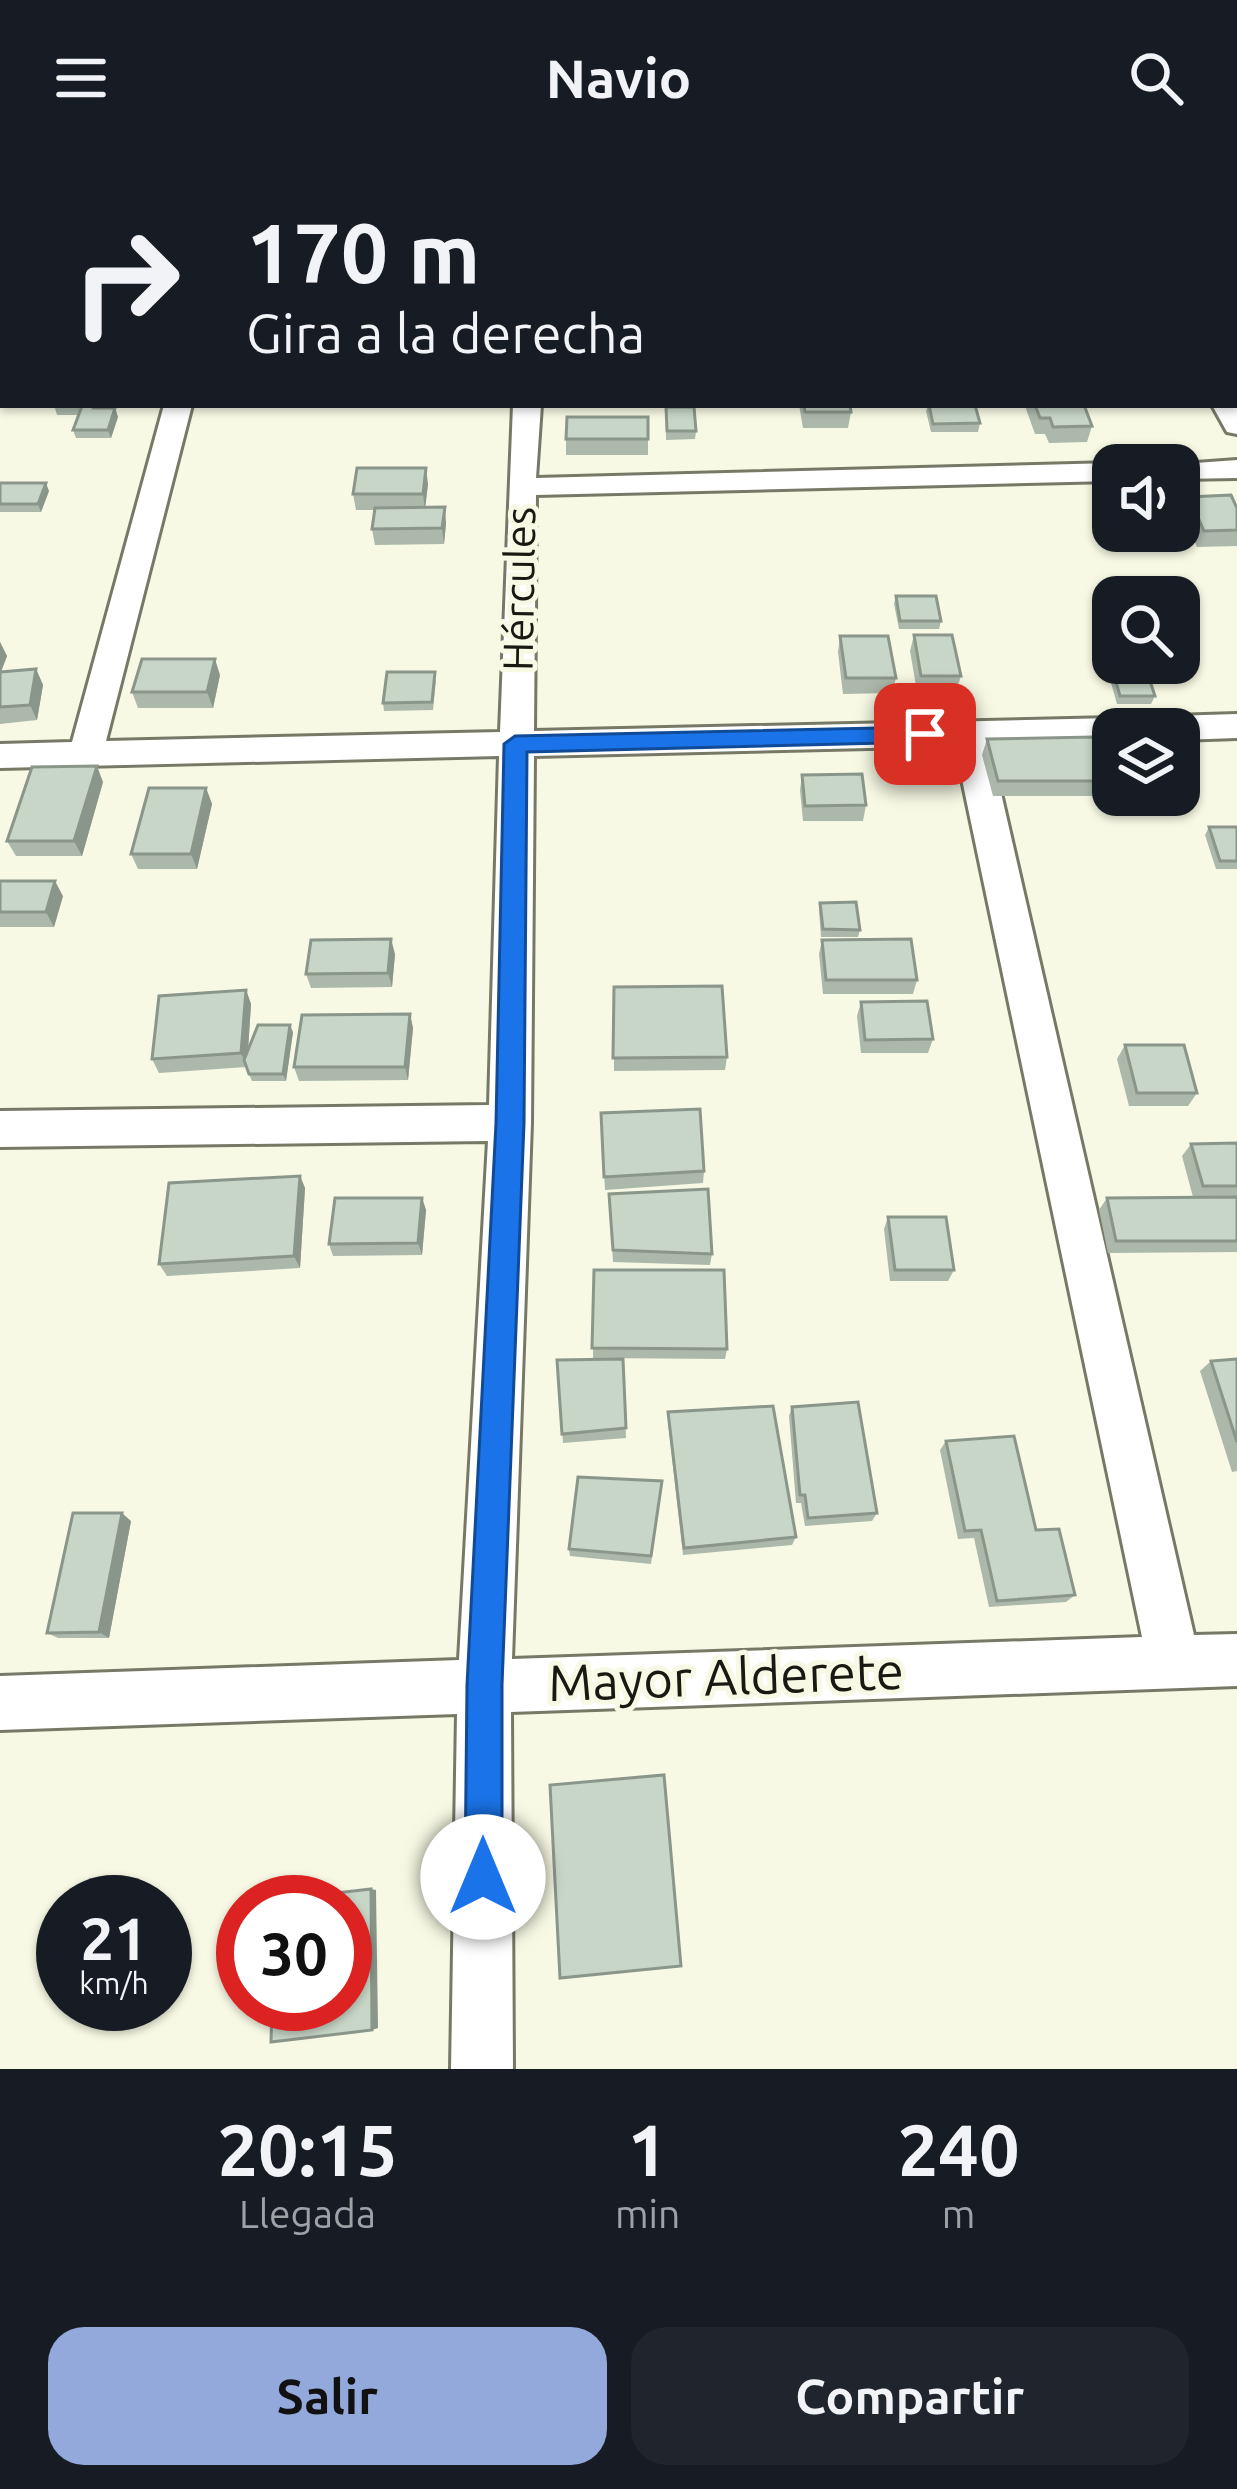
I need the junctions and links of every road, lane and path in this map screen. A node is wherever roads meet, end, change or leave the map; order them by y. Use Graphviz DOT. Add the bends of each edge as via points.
graph roads {
  1 [pos="177,408"];
  2 [pos="527,408"];
  3 [pos="1237,469"];
  4 [pos="1200,470"];
  5 [pos="1092,473"];
  6 [pos="521,487"];
  7 [pos="1237,727"];
  8 [pos="1200,728"];
  9 [pos="1092,730"];
  10 [pos="970,733"];
  11 [pos="515,744"];
  12 [pos="86,753"];
  13 [pos="0,756"];
  14 [pos="510,1123"];
  15 [pos="0,1130"];
  16 [pos="1237,1660"];
  17 [pos="1174,1661"];
  18 [pos="484,1685"];
  19 [pos="0,1703"];
  20 [pos="482,2069"];
  1 -- 12 [label="street"];
  2 -- 6 [label="street, Hércules"];
  3 -- 4 [label="street"];
  5 -- 6 [label="street"];
  6 -- 11 [label="street, Hércules"];
  7 -- 8 [label="street"];
  9 -- 10 [label="street"];
  10 -- 11 [label="street"];
  10 -- 17 [label="street"];
  11 -- 12 [label="street"];
  11 -- 14 [label="street, Hércules"];
  12 -- 13 [label="street"];
  14 -- 15 [label="street"];
  14 -- 18 [label="street, Hércules"];
  16 -- 17 [label="street, Mayor Alderete"];
  17 -- 18 [label="street, Mayor Alderete"];
  18 -- 19 [label="street, Mayor Alderete"];
  18 -- 20 [label="street, Hércules"];
}
